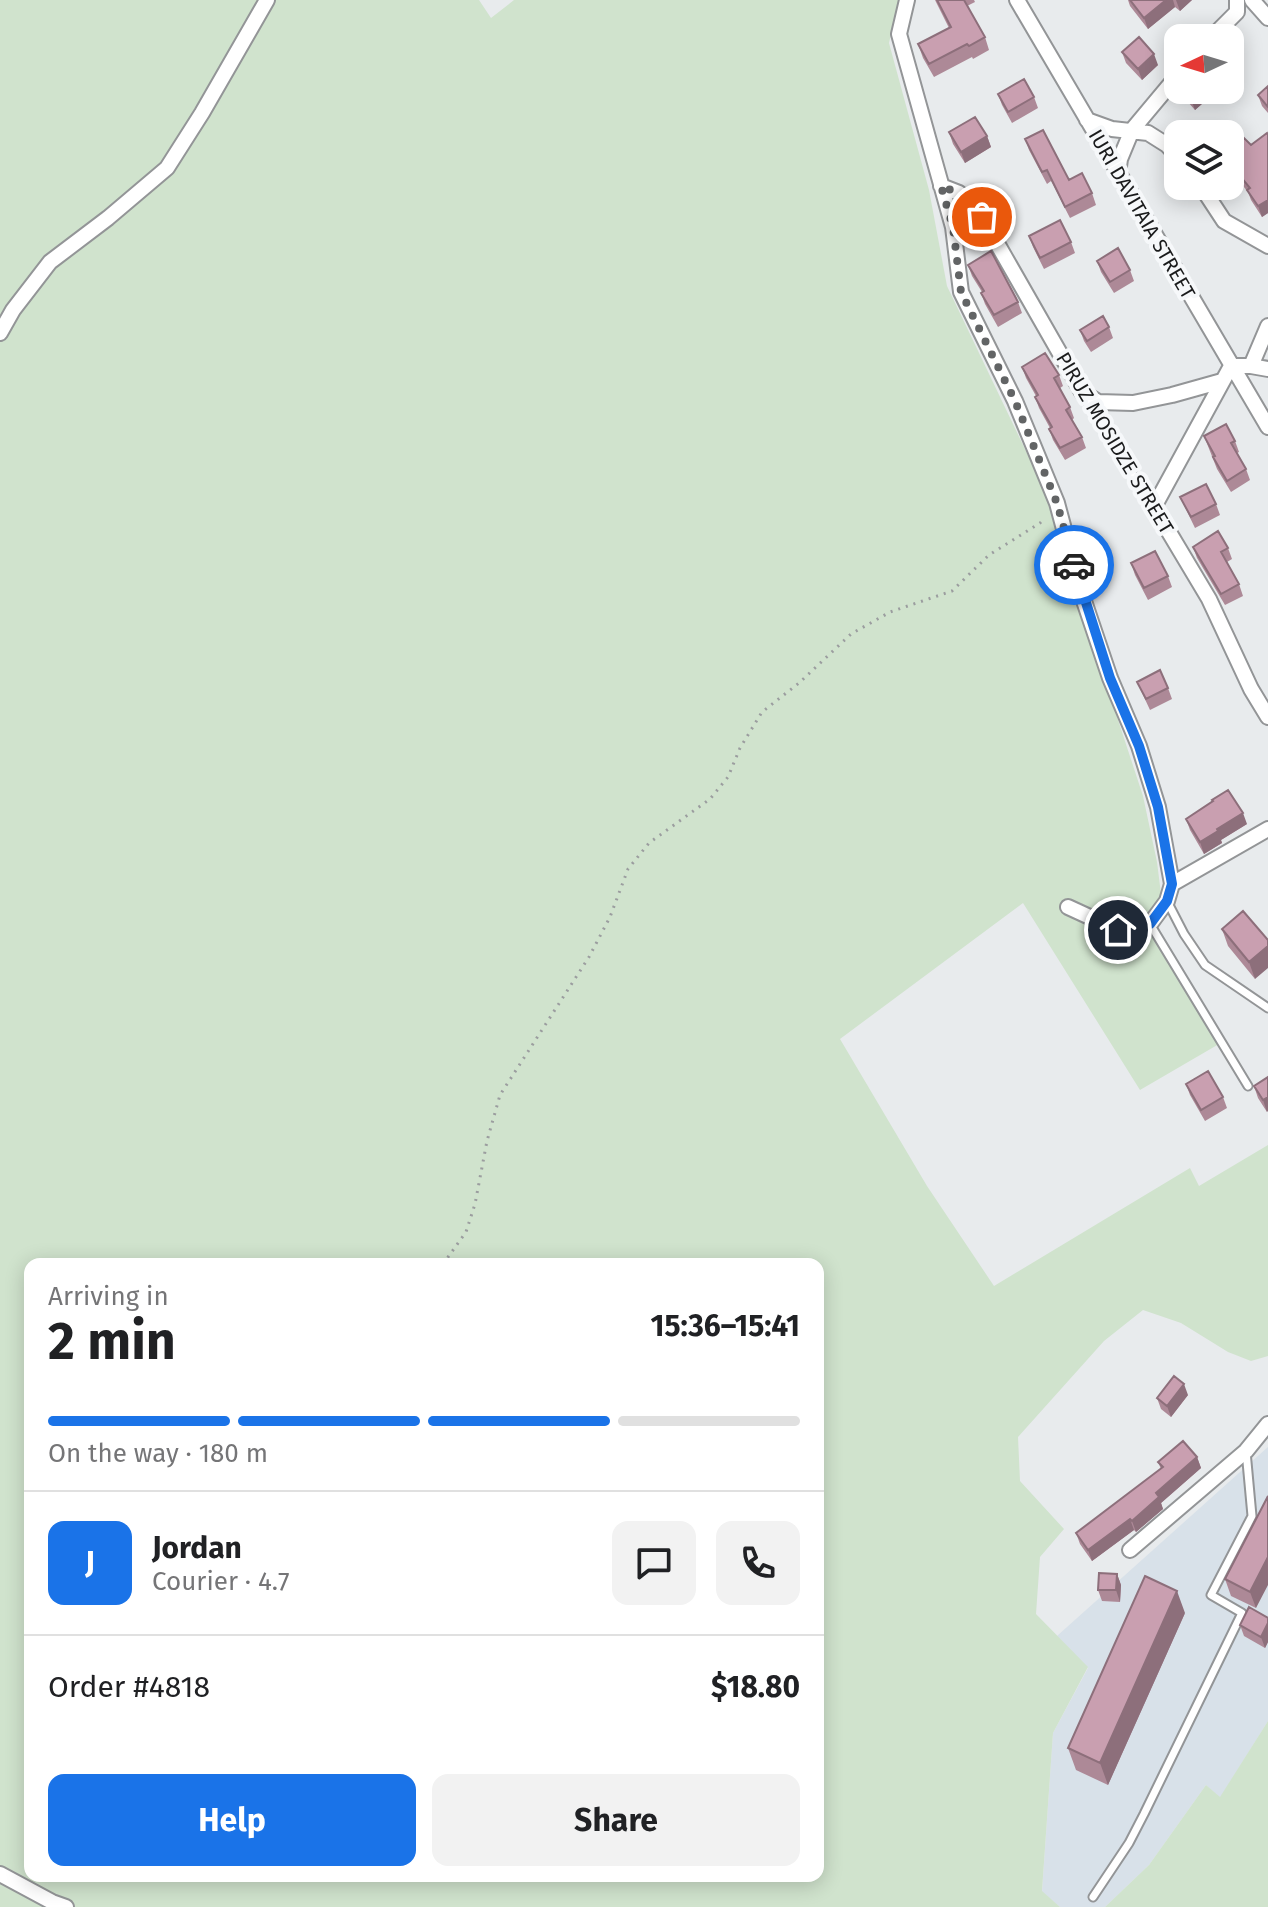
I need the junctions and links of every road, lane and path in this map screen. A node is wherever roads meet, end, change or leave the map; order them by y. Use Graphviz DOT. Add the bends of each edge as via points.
graph roads {
  1 [pos="267,0"];
  2 [pos="907,0"];
  3 [pos="1017,0"];
  4 [pos="1237,0"];
  5 [pos="1252,0"];
  6 [pos="1268,18"];
  7 [pos="1225,24"];
  8 [pos="1164,92"];
  9 [pos="1087,120"];
  10 [pos="1132,130"];
  11 [pos="1164,143"];
  12 [pos="1118,174"];
  13 [pos="941,186"];
  14 [pos="1210,200"];
  15 [pos="1268,246"];
  16 [pos="1268,326"];
  17 [pos="0,333"];
  18 [pos="1231,366"];
  19 [pos="1251,366"];
  20 [pos="1268,369"];
  21 [pos="1222,381"];
  22 [pos="1082,392"];
  23 [pos="1268,427"];
  24 [pos="1057,503"];
  25 [pos="1154,507"];
  26 [pos="1268,717"];
  27 [pos="1268,829"];
  28 [pos="1172,884"];
  29 [pos="1167,901"];
  30 [pos="1068,907"];
  31 [pos="1150,924"];
  32 [pos="1268,1008"];
  33 [pos="1248,1086"];
  34 [pos="447,1258"];
  35 [pos="1268,1424"];
  36 [pos="1246,1451"];
  37 [pos="1130,1550"];
  38 [pos="0,1874"];
  39 [pos="1093,1897"];
  40 [pos="66,1907"];
  1 -- 17 [label="street" via="167,168 50,262"];
  2 -- 13 [label="street" via="899,34"];
  3 -- 9 [label="street, IURI DAVITAIA STREET"];
  4 -- 7 [label="street" via="1237,12"];
  5 -- 6 [label="street"];
  8 -- 10 [label="street"];
  9 -- 10 [label="street"];
  9 -- 12 [label="street, IURI DAVITAIA STREET"];
  10 -- 11 [label="street"];
  10 -- 12 [label="street"];
  12 -- 18 [label="street, IURI DAVITAIA STREET"];
  13 -- 22 [label="street, PIRUZ MOSIDZE STREET" via="959,193 982,217"];
  13 -- 24 [label="street" via="953,227 961,292 1015,401"];
  14 -- 15 [label="street" via="1224,221"];
  16 -- 19 [label="street"];
  18 -- 19 [label="street"];
  18 -- 21 [label="street"];
  18 -- 23 [label="street, IURI DAVITAIA STREET"];
  19 -- 20 [label="street"];
  21 -- 22 [label="street" via="1133,403 1098,402"];
  21 -- 25 [label="street"];
  22 -- 25 [label="lane, PIRUZ MOSIDZE STREET"];
  24 -- 28 [label="street" via="1080,589 1158,807"];
  24 -- 34 [label="path" via="1040,523 989,555 952,591 890,612 851,634 762,712 728,777 710,799 649,843 628,869 589,957 500,1095 466,1232"];
  25 -- 26 [label="street, PIRUZ MOSIDZE STREET" via="1209,599"];
  27 -- 28 [label="street"];
  28 -- 29 [label="street"];
  29 -- 31 [label="street"];
  29 -- 32 [label="lane" via="1205,965"];
  30 -- 31 [label="street" via="1118,930"];
  31 -- 33 [label="lane"];
  35 -- 36 [label="street"];
  36 -- 37 [label="street"];
  36 -- 39 [label="lane" via="1252,1516 1211,1595 1242,1613 1129,1843"];
  38 -- 40 [label="street"];
}
